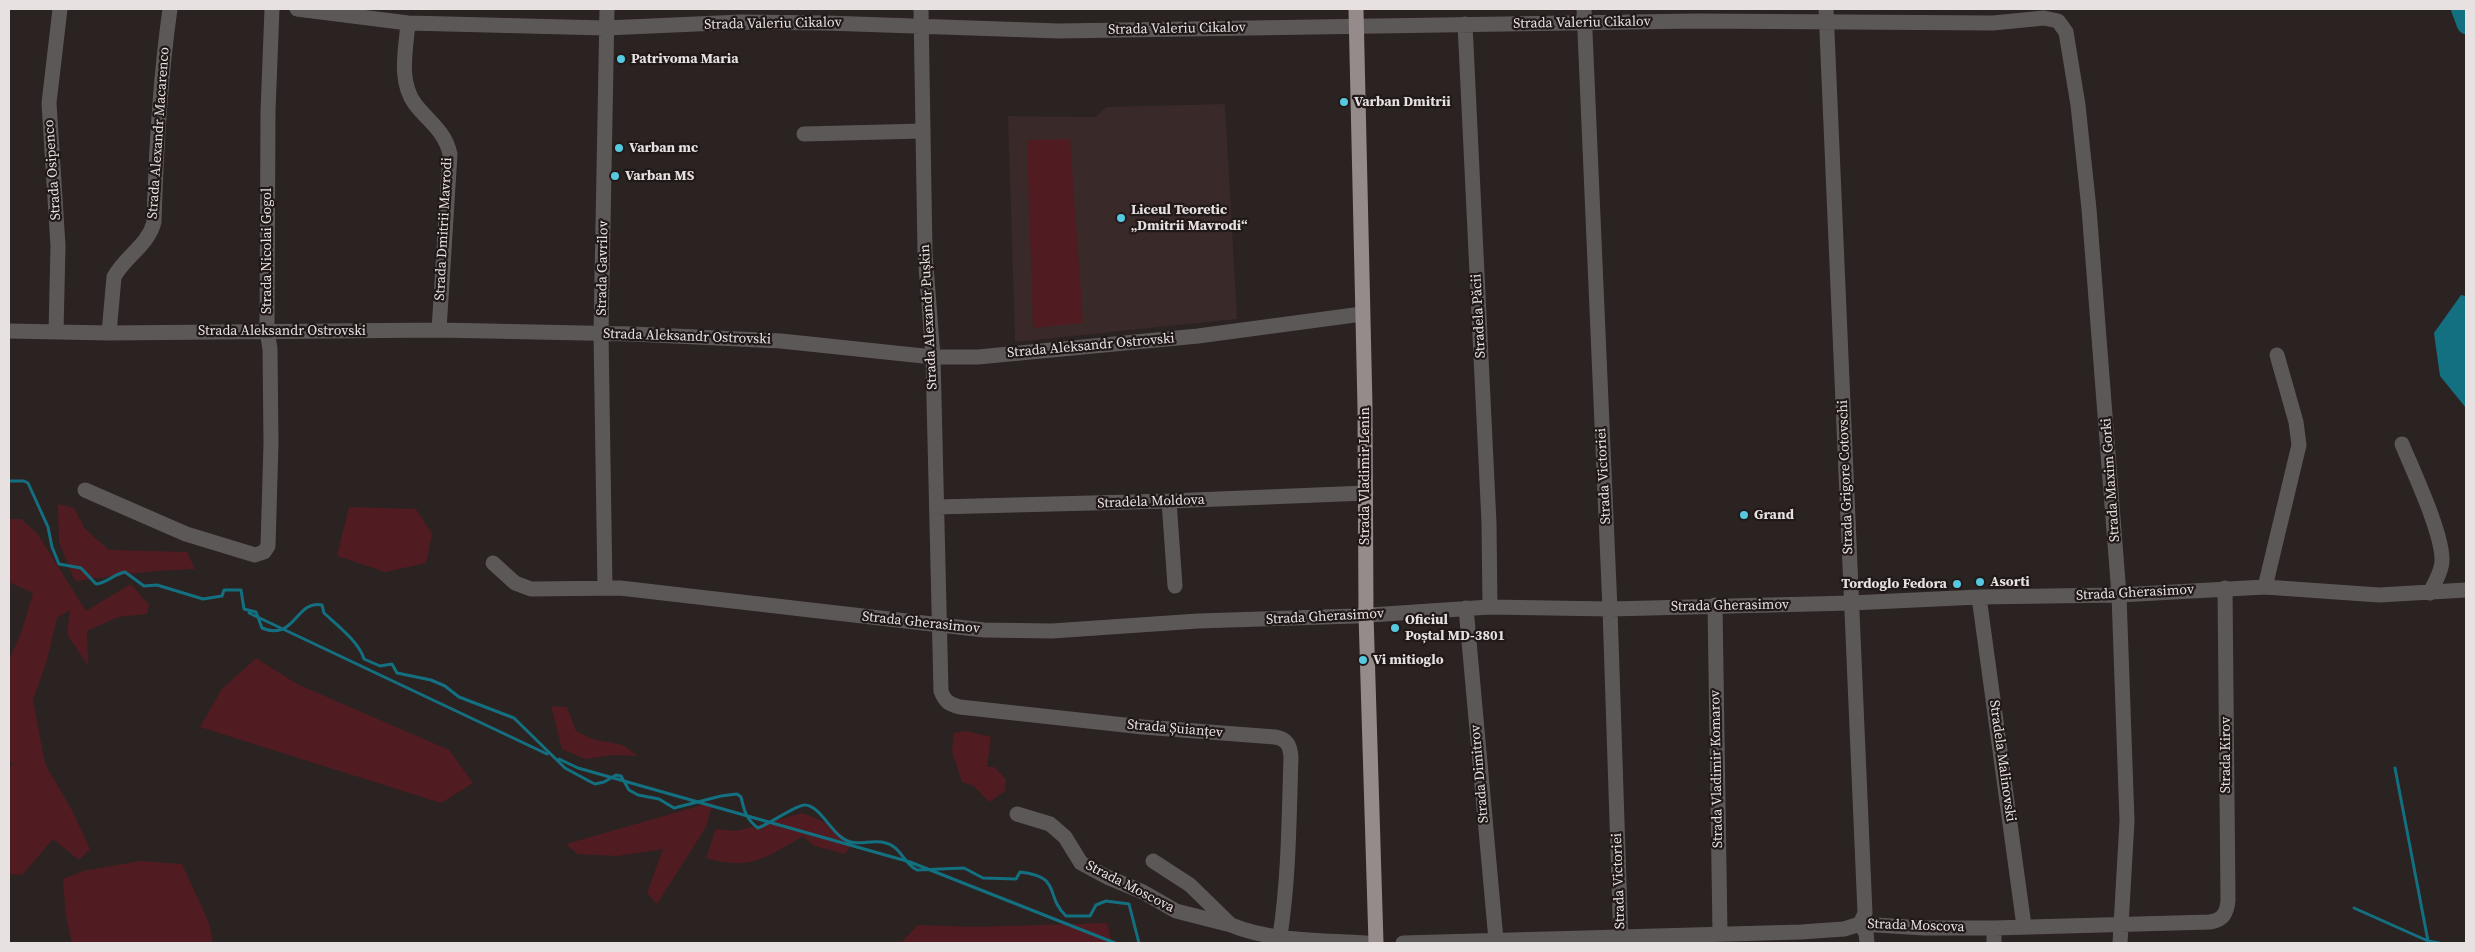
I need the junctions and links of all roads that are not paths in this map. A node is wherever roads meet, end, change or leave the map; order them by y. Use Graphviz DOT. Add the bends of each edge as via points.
graph roads {
  1 [pos="60,9"];
  2 [pos="170,9"];
  3 [pos="272,9"];
  4 [pos="297,9"];
  5 [pos="607,9"];
  6 [pos="921,9"];
  7 [pos="1356,9"];
  8 [pos="1826,15"];
  9 [pos="1584,16"];
  10 [pos="2058,21"];
  11 [pos="408,23"];
  12 [pos="1465,24"];
  13 [pos="921,26"];
  14 [pos="1357,27"];
  15 [pos="606,28"];
  16 [pos="923,131"];
  17 [pos="804,134"];
  18 [pos="1362,314"];
  19 [pos="9,330"];
  20 [pos="266,330"];
  21 [pos="438,330"];
  22 [pos="56,332"];
  23 [pos="109,333"];
  24 [pos="602,333"];
  25 [pos="2277,355"];
  26 [pos="933,357"];
  27 [pos="2402,444"];
  28 [pos="85,490"];
  29 [pos="1366,493"];
  30 [pos="1169,502"];
  31 [pos="937,507"];
  32 [pos="492,563"];
  33 [pos="1175,586"];
  34 [pos="2264,587"];
  35 [pos="605,588"];
  36 [pos="2225,588"];
  37 [pos="2466,590"];
  38 [pos="2430,593"];
  39 [pos="2119,595"];
  40 [pos="1979,597"];
  41 [pos="1851,604"];
  42 [pos="1715,605"];
  43 [pos="1490,607"];
  44 [pos="1466,608"];
  45 [pos="1610,609"];
  46 [pos="1366,616"];
  47 [pos="940,626"];
  48 [pos="1017,814"];
  49 [pos="1153,862"];
  50 [pos="2220,920"];
  51 [pos="1860,924"];
  52 [pos="1231,925"];
  53 [pos="2024,926"];
  54 [pos="2120,926"];
  55 [pos="1720,933"];
  56 [pos="1280,936"];
  57 [pos="1994,936"];
  58 [pos="1738,939"];
  59 [pos="1496,940"];
  60 [pos="1621,940"];
  61 [pos="1366,943"];
  62 [pos="1376,943"];
  63 [pos="1403,943"];
  64 [pos="1867,943"];
  65 [pos="2120,943"];
  1 -- 22 [label="street, Strada Osipenco" via="49,103 58,246"];
  2 -- 23 [label="street, Strada Alexandr Macarenco" via="156,152 154,222 145,241 114,277"];
  3 -- 20 [label="street, Strada Nicolai Gogol"];
  4 -- 11 [label="street, Strada Valeriu Cikalov"];
  5 -- 15 [label="street, Strada Gavrilov"];
  6 -- 13 [label="street, Strada Alexandr Pușkin"];
  7 -- 14 [label="main road, Strada Vladimir Lenin"];
  8 -- 9 [label="street, Strada Valeriu Cikalov"];
  8 -- 10 [label="street, Strada Valeriu Cikalov" via="1993,23 2044,18"];
  8 -- 41 [label="street, Strada Grigore Cotovschi"];
  9 -- 12 [label="street, Strada Valeriu Cikalov"];
  9 -- 45 [label="street, Strada Victoriei"];
  10 -- 39 [label="street, Strada Maxim Gorki" via="2066,32 2082,141"];
  11 -- 15 [label="street, Strada Valeriu Cikalov"];
  11 -- 21 [label="street, Strada Dmitrii Mavrodi" via="406,86 414,103 447,141 450,154"];
  12 -- 14 [label="street, Strada Valeriu Cikalov"];
  12 -- 43 [label="street, Stradela Păcii" via="1489,523"];
  13 -- 14 [label="street, Strada Valeriu Cikalov" via="1059,31"];
  13 -- 15 [label="street, Strada Valeriu Cikalov" via="741,22"];
  13 -- 16 [label="street, Strada Alexandr Pușkin"];
  14 -- 18 [label="main road, Strada Vladimir Lenin"];
  15 -- 24 [label="street, Strada Gavrilov"];
  16 -- 17 [label="street"];
  16 -- 26 [label="street, Strada Alexandr Pușkin" via="925,253"];
  18 -- 26 [label="street, Strada Aleksandr Ostrovski" via="1198,336 978,357"];
  18 -- 29 [label="main road, Strada Vladimir Lenin"];
  19 -- 22 [label="street, Strada Aleksandr Ostrovski"];
  20 -- 21 [label="street, Strada Aleksandr Ostrovski"];
  20 -- 23 [label="street, Strada Aleksandr Ostrovski"];
  20 -- 28 [label="street, Strada Nicolai Gogol" via="270,350 271,443 268,541 264,552 255,555 186,534"];
  21 -- 24 [label="street, Strada Aleksandr Ostrovski"];
  22 -- 23 [label="street, Strada Aleksandr Ostrovski"];
  24 -- 26 [label="street, Strada Aleksandr Ostrovski" via="782,341"];
  24 -- 35 [label="street, Strada Gavrilov"];
  25 -- 34 [label="street" via="2296,422 2299,445"];
  26 -- 31 [label="street, Strada Alexandr Pușkin"];
  27 -- 38 [label="street" via="2441,550 2442,568"];
  29 -- 30 [label="street, Stradela Moldova"];
  29 -- 46 [label="main road, Strada Vladimir Lenin"];
  30 -- 31 [label="street, Stradela Moldova"];
  30 -- 33 [label="street"];
  31 -- 47 [label="street, Strada Alexandr Pușkin"];
  32 -- 35 [label="street, Strada Gherasimov" via="515,583 531,589"];
  34 -- 36 [label="street, Strada Gherasimov"];
  34 -- 38 [label="street, Strada Gherasimov" via="2379,595"];
  35 -- 47 [label="street, Strada Gherasimov"];
  36 -- 39 [label="street, Strada Gherasimov"];
  36 -- 50 [label="street, Strada Kirov" via="2228,900 2225,915"];
  37 -- 38 [label="street, Strada Gherasimov"];
  39 -- 40 [label="street, Strada Gherasimov"];
  39 -- 54 [label="street, Strada Maxim Gorki" via="2127,821"];
  40 -- 41 [label="street, Strada Gherasimov"];
  40 -- 53 [label="street, Stradela Malinovski"];
  41 -- 42 [label="street, Strada Gherasimov"];
  41 -- 51 [label="street, Strada Grigore Cotovschi" via="1865,913"];
  42 -- 45 [label="street, Strada Gherasimov"];
  42 -- 55 [label="street, Strada Vladimir Komarov"];
  43 -- 44 [label="street, Strada Gherasimov"];
  43 -- 45 [label="street, Strada Gherasimov"];
  44 -- 46 [label="street, Strada Gherasimov"];
  44 -- 59 [label="street, Strada Dimitrov"];
  45 -- 60 [label="street, Strada Victoriei"];
  46 -- 47 [label="street, Strada Gherasimov" via="1198,621 1052,631"];
  46 -- 62 [label="main road, Strada Vladimir Lenin"];
  47 -- 56 [label="street, Strada Șuianțev" via="941,691 950,704 1010,714 1275,737 1286,741 1291,757 1289,850"];
  48 -- 52 [label="street, Strada Moscova" via="1050,824 1065,837 1081,863 1176,910"];
  49 -- 52 [label="street, Strada Moscova" via="1190,885"];
  50 -- 54 [label="street, Strada Moscova"];
  51 -- 57 [label="street, Strada Moscova"];
  51 -- 58 [label="street, Strada Moscova" via="1844,929"];
  51 -- 64 [label="street" via="1866,933"];
  52 -- 56 [label="street, Strada Moscova" via="1249,932"];
  53 -- 54 [label="street, Strada Moscova"];
  53 -- 57 [label="street, Strada Moscova"];
  54 -- 65 [label="street, Strada Maxim Gorki"];
  55 -- 58 [label="street, Strada Moscova"];
  55 -- 60 [label="street, Strada Moscova"];
  56 -- 61 [label="street, Strada Moscova"];
  59 -- 60 [label="street, Strada Moscova"];
  59 -- 63 [label="street, Strada Moscova"];
}
